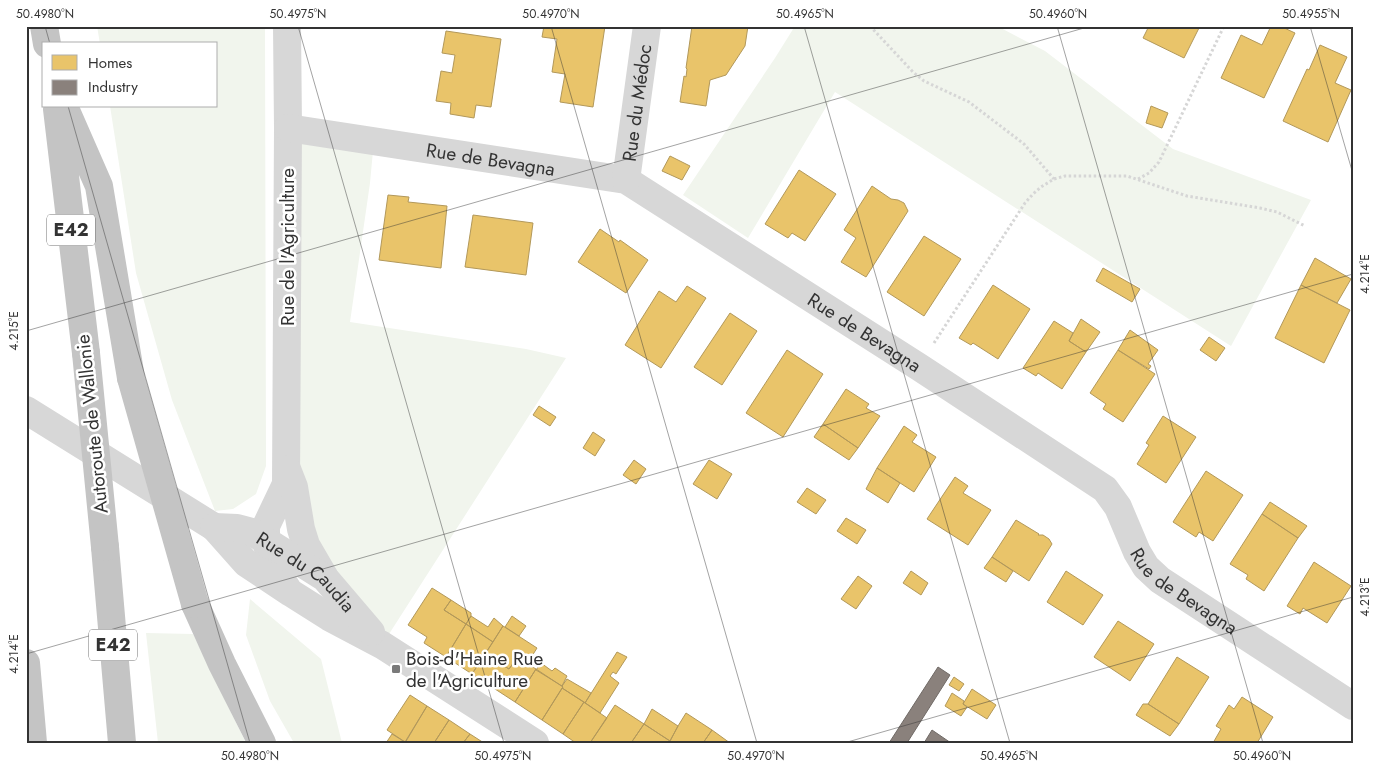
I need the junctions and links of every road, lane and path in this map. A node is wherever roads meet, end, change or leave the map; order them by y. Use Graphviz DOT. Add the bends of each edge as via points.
graph roads {
  1 [pos="44,26"];
  2 [pos="286,26"];
  3 [pos="647,26"];
  4 [pos="870,26"];
  5 [pos="1224,26"];
  6 [pos="47,42"];
  7 [pos="56,108"];
  8 [pos="65,108"];
  9 [pos="288,128"];
  10 [pos="1054,179"];
  11 [pos="1138,179"];
  12 [pos="626,180"];
  13 [pos="1305,226"];
  14 [pos="919,367"];
  15 [pos="26,410"];
  16 [pos="286,468"];
  17 [pos="278,498"];
  18 [pos="225,527"];
  19 [pos="301,529"];
  20 [pos="268,555"];
  21 [pos="324,578"];
  22 [pos="382,645"];
  23 [pos="26,663"];
  24 [pos="1353,706"];
  25 [pos="34,743"];
  26 [pos="122,743"];
  27 [pos="262,743"];
  28 [pos="535,743"];
  1 -- 6 [label="highway"];
  2 -- 9 [label="street, Rue de l'Agriculture"];
  3 -- 12 [label="street, Rue du Médoc"];
  4 -- 10 [label="path" via="913,72 924,81 968,102 1024,144"];
  5 -- 11 [label="path" via="1160,162"];
  7 -- 26 [label="highway, Autoroute de Wallonie / E42, bridge" via="86,353"];
  8 -- 27 [label="highway, bridge" via="100,186 131,378 195,604"];
  9 -- 12 [label="street, Rue de Bevagna"];
  9 -- 16 [label="street, Rue de l'Agriculture"];
  10 -- 11 [label="path" via="1065,176 1127,176"];
  10 -- 14 [label="path" via="1024,203"];
  11 -- 13 [label="path" via="1187,196 1277,212"];
  12 -- 14 [label="street, Rue de Bevagna"];
  14 -- 24 [label="street, Rue de Bevagna" via="1105,489 1118,507 1146,567 1160,580"];
  15 -- 18 [label="street, Rue du Caudia"];
  16 -- 17 [label="street, Rue de l'Agriculture" via="286,484"];
  16 -- 19 [label="street, Rue de l'Agriculture" via="294,487"];
  17 -- 18 [label="street, Rue de l'Agriculture" via="253,520"];
  17 -- 20 [label="street, Rue de l'Agriculture" via="266,526"];
  18 -- 20 [label="street, Rue du Caudia"];
  19 -- 20 [label="street, Rue de l'Agriculture" via="295,551"];
  19 -- 21 [label="street, Rue de l'Agriculture"];
  20 -- 21 [label="street, Rue du Caudia"];
  20 -- 22 [label="street, Rue du Caudia" via="290,593"];
  21 -- 22 [label="street, Rue du Caudia"];
  22 -- 28 [label="street, Rue du Caudia"];
  23 -- 25 [label="highway"];
}
